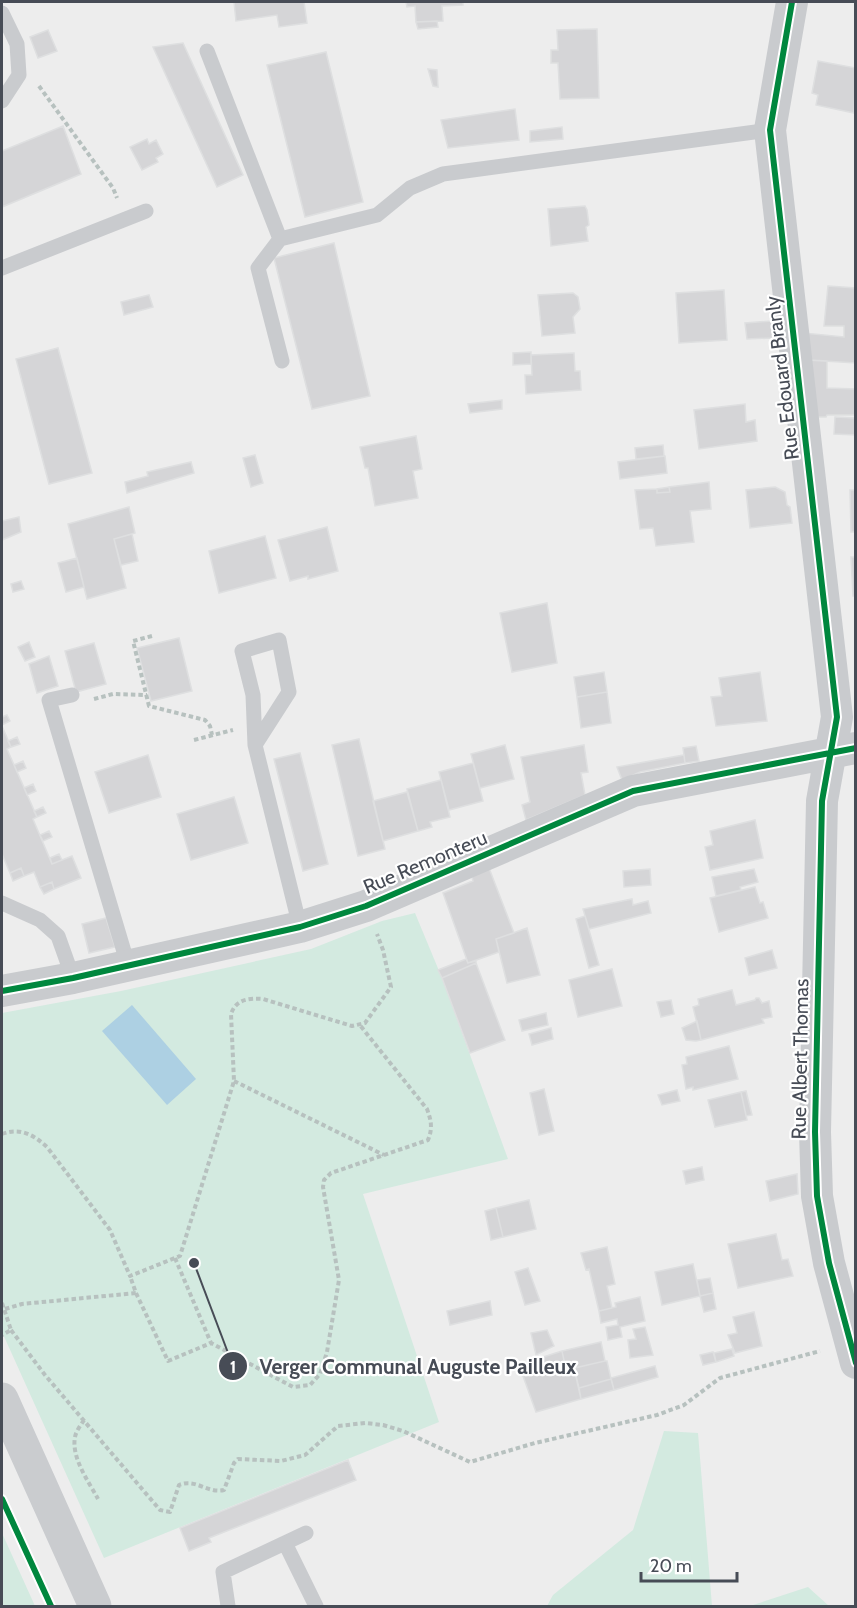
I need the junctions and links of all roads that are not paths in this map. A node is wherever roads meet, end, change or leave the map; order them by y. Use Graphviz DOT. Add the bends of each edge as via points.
graph roads {
  1 [pos="792,2"];
  2 [pos="2,14"];
  3 [pos="207,51"];
  4 [pos="2,101"];
  5 [pos="770,130"];
  6 [pos="146,211"];
  7 [pos="280,239"];
  8 [pos="2,268"];
  9 [pos="282,362"];
  10 [pos="72,695"];
  11 [pos="255,737"];
  12 [pos="843,749"];
  13 [pos="2,903"];
  14 [pos="300,927"];
  15 [pos="128,965"];
  16 [pos="73,978"];
  17 [pos="2,990"];
  18 [pos="853,1353"];
  19 [pos="2,1399"];
  20 [pos="306,1533"];
  21 [pos="285,1543"];
  22 [pos="95,1606"];
  23 [pos="228,1606"];
  24 [pos="316,1606"];
  1 -- 5 [label="street, Rue Edouard Branly"];
  2 -- 4 [label="lane" via="17,44 19,75"];
  3 -- 7 [label="lane"];
  5 -- 7 [label="lane" via="443,174 410,188 377,215"];
  5 -- 12 [label="street, Rue Edouard Branly"];
  6 -- 8 [label="lane"];
  7 -- 9 [label="lane" via="258,268"];
  10 -- 15 [label="lane" via="49,700"];
  11 -- 11 [label="lane" via="253,694 242,651 279,640 289,692"];
  11 -- 14 [label="lane"];
  12 -- 14 [label="street, Rue Remonteru" via="633,791 366,906"];
  12 -- 18 [label="street, Rue Albert Thomas" via="822,801 814,1132 817,1196 829,1263"];
  13 -- 16 [label="lane" via="40,920 58,936"];
  14 -- 15 [label="street, Rue Remonteru"];
  15 -- 16 [label="street, Rue Remonteru"];
  16 -- 17 [label="street, Rue Remonteru"];
  19 -- 22 [label="street"];
  20 -- 21 [label="lane"];
  21 -- 23 [label="lane" via="223,1572"];
  21 -- 24 [label="lane"];
}
